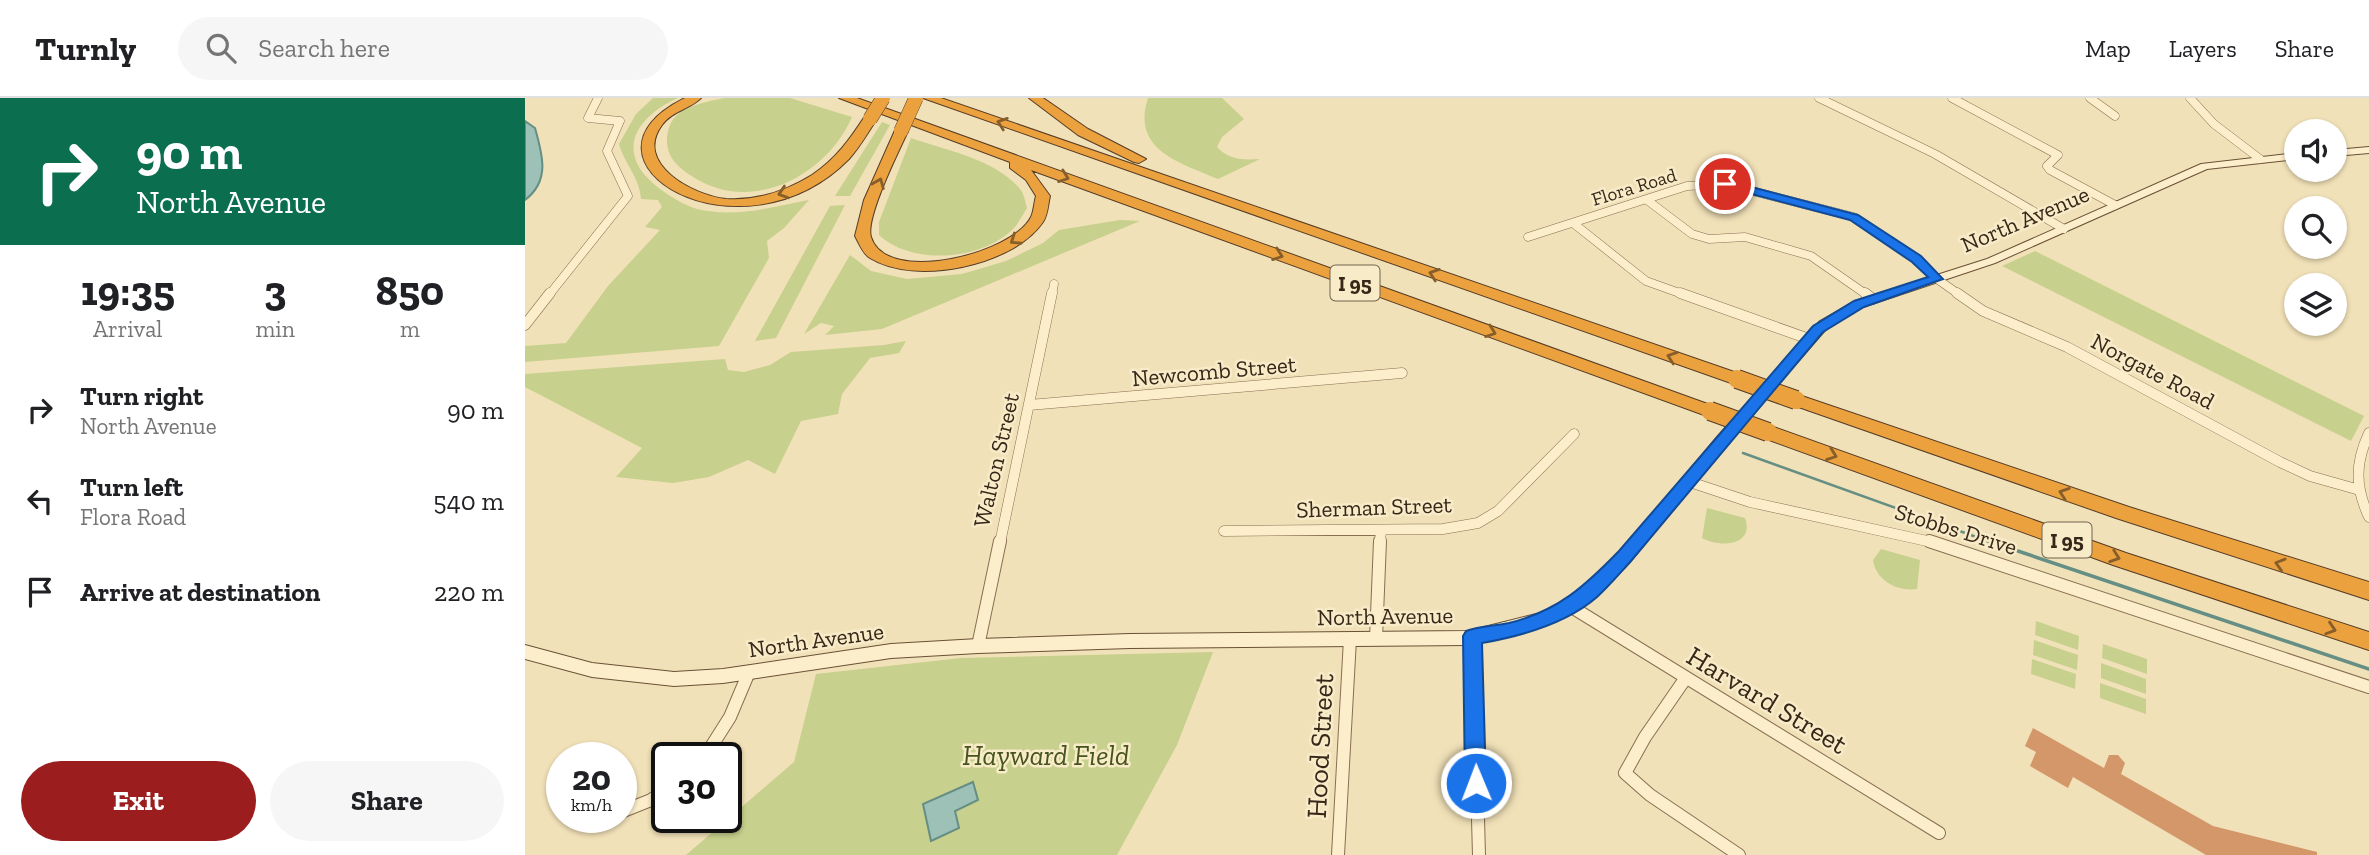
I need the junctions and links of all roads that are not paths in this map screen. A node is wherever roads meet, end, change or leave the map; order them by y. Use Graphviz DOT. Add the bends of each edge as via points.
graph roads {
  1 [pos="599,98"];
  2 [pos="695,98"];
  3 [pos="916,98"];
  4 [pos="929,98"];
  5 [pos="1035,98"];
  6 [pos="1819,98"];
  7 [pos="1952,98"];
  8 [pos="2090,98"];
  9 [pos="2190,98"];
  10 [pos="839,99"];
  11 [pos="875,108"];
  12 [pos="2115,116"];
  13 [pos="901,131"];
  14 [pos="2369,150"];
  15 [pos="2347,152"];
  16 [pos="999,154"];
  17 [pos="2284,157"];
  18 [pos="2260,159"];
  19 [pos="1647,200"];
  20 [pos="2115,205"];
  21 [pos="1251,210"];
  22 [pos="1573,223"];
  23 [pos="2064,229"];
  24 [pos="1528,237"];
  25 [pos="1937,279"];
  26 [pos="1054,284"];
  27 [pos="1873,299"];
  28 [pos="525,325"];
  29 [pos="1809,339"];
  30 [pos="1402,373"];
  31 [pos="1029,405"];
  32 [pos="2369,433"];
  33 [pos="1574,434"];
  34 [pos="1687,481"];
  35 [pos="2356,489"];
  36 [pos="2369,517"];
  37 [pos="1381,530"];
  38 [pos="1224,531"];
  39 [pos="2369,591"];
  40 [pos="1570,606"];
  41 [pos="1472,636"];
  42 [pos="1350,639"];
  43 [pos="1376,639"];
  44 [pos="2369,642"];
  45 [pos="978,646"];
  46 [pos="525,652"];
  47 [pos="749,672"];
  48 [pos="1685,679"];
  49 [pos="2369,687"];
  50 [pos="715,742"];
  51 [pos="1939,833"];
  52 [pos="1338,855"];
  53 [pos="1479,855"];
  54 [pos="1739,855"];
  1 -- 28 [label="street" via="588,118 620,121 607,151 628,196"];
  11 -- 2 [label="highway, one-way" via="847,153 808,183 761,199 721,202 672,183 649,154 654,123"];
  3 -- 13 [label="highway, bridge"];
  21 -- 4 [label="highway, I 95, one-way"];
  5 -- 21 [label="highway" via="1099,141"];
  6 -- 23 [label="street" via="1935,154"];
  7 -- 20 [label="street" via="2059,155 2047,166 2050,170"];
  8 -- 12 [label="street"];
  9 -- 18 [label="street"];
  10 -- 11 [label="highway, I 95"];
  11 -- 16 [label="highway, I 95"];
  16 -- 13 [label="highway, one-way" via="1031,177 1041,192 1042,212 1030,229 1000,250 968,261 923,267 894,263 873,253 862,234"];
  14 -- 15 [label="main road"];
  16 -- 44 [label="highway, I 95, one-way, bridge" via="2131,563"];
  17 -- 18 [label="main road, North Avenue"];
  18 -- 20 [label="main road, North Avenue" via="2205,166"];
  19 -- 22 [label="street, Flora Road"];
  19 -- 25 [label="street, Flora Road" via="1711,183 1822,208 1864,222"];
  19 -- 27 [label="street" via="1692,234 1709,239 1745,237 1811,256"];
  20 -- 23 [label="main road, North Avenue"];
  39 -- 21 [label="highway, I 95, one-way, bridge" via="2123,513"];
  22 -- 24 [label="street, Flora Road"];
  22 -- 29 [label="street" via="1646,281"];
  23 -- 25 [label="main road, North Avenue"];
  25 -- 27 [label="main road, North Avenue"];
  25 -- 35 [label="street, Norgate Road" via="1983,312 2067,346 2280,462"];
  26 -- 31 [label="street, Walton Street"];
  27 -- 29 [label="main road, North Avenue" via="1833,317"];
  29 -- 34 [label="main road, North Avenue"];
  30 -- 31 [label="street, Newcomb Street"];
  31 -- 45 [label="street, Walton Street"];
  32 -- 35 [label="street" via="2362,447"];
  33 -- 37 [label="street, Sherman Street" via="1498,511 1478,523"];
  34 -- 40 [label="main road, North Avenue" via="1608,575"];
  34 -- 49 [label="street, Stobbs Drive" via="1762,506 1945,545"];
  35 -- 36 [label="street"];
  37 -- 38 [label="street, Sherman Street"];
  37 -- 43 [label="street"];
  40 -- 41 [label="main road, North Avenue" via="1509,631"];
  40 -- 48 [label="street, Harvard Street"];
  41 -- 43 [label="main road, North Avenue"];
  41 -- 53 [label="street"];
  42 -- 43 [label="main road, North Avenue"];
  42 -- 45 [label="main road, North Avenue"];
  42 -- 52 [label="street, Hood Street"];
  45 -- 47 [label="main road, North Avenue" via="891,652"];
  46 -- 47 [label="main road, North Avenue" via="630,676 674,679"];
  47 -- 50 [label="street"];
  48 -- 51 [label="street, Harvard Street"];
  48 -- 54 [label="street" via="1625,773"];
}
